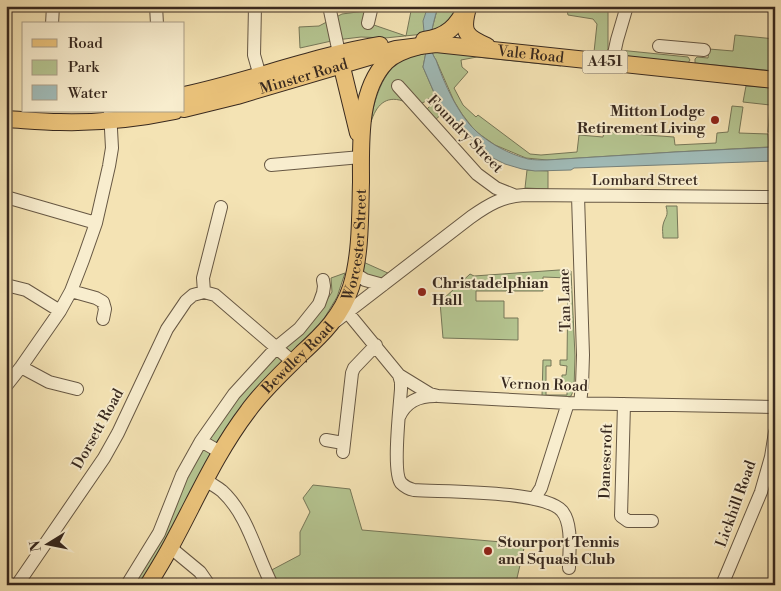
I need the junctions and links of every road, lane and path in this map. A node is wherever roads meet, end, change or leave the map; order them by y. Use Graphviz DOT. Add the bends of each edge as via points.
graph roads {
  1 [pos="52,6"];
  2 [pos="156,6"];
  3 [pos="255,6"];
  4 [pos="330,6"];
  5 [pos="372,6"];
  6 [pos="468,6"];
  7 [pos="627,6"];
  8 [pos="52,22"];
  9 [pos="157,22"];
  10 [pos="368,22"];
  11 [pos="427,43"];
  12 [pos="659,46"];
  13 [pos="496,50"];
  14 [pos="342,54"];
  15 [pos="612,63"];
  16 [pos="691,71"];
  17 [pos="775,80"];
  18 [pos="261,82"];
  19 [pos="398,86"];
  20 [pos="185,95"];
  21 [pos="185,109"];
  22 [pos="6,111"];
  23 [pos="22,111"];
  24 [pos="160,112"];
  25 [pos="110,116"];
  26 [pos="51,117"];
  27 [pos="6,119"];
  28 [pos="363,123"];
  29 [pos="361,157"];
  30 [pos="271,165"];
  31 [pos="516,196"];
  32 [pos="578,196"];
  33 [pos="6,197"];
  34 [pos="775,197"];
  35 [pos="222,207"];
  36 [pos="96,223"];
  37 [pos="354,273"];
  38 [pos="323,280"];
  39 [pos="6,285"];
  40 [pos="383,285"];
  41 [pos="71,291"];
  42 [pos="204,292"];
  43 [pos="60,310"];
  44 [pos="348,313"];
  45 [pos="102,319"];
  46 [pos="330,326"];
  47 [pos="376,345"];
  48 [pos="277,347"];
  49 [pos="293,362"];
  50 [pos="21,367"];
  51 [pos="399,375"];
  52 [pos="6,386"];
  53 [pos="77,389"];
  54 [pos="438,396"];
  55 [pos="574,403"];
  56 [pos="624,404"];
  57 [pos="775,407"];
  58 [pos="398,419"];
  59 [pos="775,432"];
  60 [pos="326,440"];
  61 [pos="201,441"];
  62 [pos="220,452"];
  63 [pos="206,480"];
  64 [pos="534,499"];
  65 [pos="652,521"];
  66 [pos="171,548"];
  67 [pos="569,568"];
  68 [pos="17,585"];
  69 [pos="127,585"];
  70 [pos="148,585"];
  71 [pos="209,585"];
  72 [pos="272,585"];
  73 [pos="722,585"];
  1 -- 8 [label="street"];
  2 -- 9 [label="street"];
  3 -- 18 [label="street" via="254,54"];
  4 -- 14 [label="street"];
  5 -- 10 [label="street"];
  6 -- 11 [label="main road, A451" via="452,28"];
  6 -- 13 [label="main road" via="464,24 466,31 478,42"];
  7 -- 15 [label="street"];
  11 -- 13 [label="main road, Vale Road / A451"];
  11 -- 14 [label="main road, Minster Road / A451"];
  11 -- 28 [label="main road, Worcester Street" via="395,56 383,66 372,84"];
  12 -- 16 [label="street" via="699,50"];
  13 -- 15 [label="main road, Vale Road / A451"];
  14 -- 18 [label="main road, Minster Road / A451"];
  14 -- 28 [label="main road, Worcester Street"];
  14 -- 29 [label="main road, Worcester Street"];
  15 -- 16 [label="main road, Vale Road / A451"];
  16 -- 17 [label="main road, Vale Road / A451"];
  18 -- 20 [label="main road, Minster Road / A451"];
  18 -- 21 [label="main road, Minster Road / A451" via="237,96"];
  19 -- 31 [label="street, Foundry Street" via="424,106 477,174 496,188"];
  22 -- 23 [label="main road"];
  24 -- 25 [label="main road"];
  25 -- 26 [label="main road" via="78,122"];
  25 -- 36 [label="street" via="112,148"];
  26 -- 27 [label="main road"];
  28 -- 29 [label="main road, Worcester Street"];
  29 -- 30 [label="street"];
  29 -- 37 [label="main road, Worcester Street"];
  31 -- 32 [label="street, Lombard Street"];
  31 -- 40 [label="street, Bewdley Road" via="484,208"];
  32 -- 34 [label="street, Lombard Street"];
  32 -- 55 [label="street, Tan Lane" via="583,355 582,386"];
  33 -- 36 [label="street"];
  35 -- 42 [label="street" via="203,278"];
  36 -- 41 [label="street"];
  37 -- 40 [label="street"];
  37 -- 46 [label="main road, Worcester Street" via="345,302"];
  38 -- 48 [label="street, Bewdley Road" via="319,304 299,329"];
  39 -- 43 [label="street" via="26,290"];
  40 -- 44 [label="street, Bewdley Road"];
  41 -- 43 [label="street"];
  41 -- 45 [label="street" via="103,302"];
  42 -- 48 [label="street" via="215,294"];
  42 -- 68 [label="street, Dorsett Road" via="186,301 167,329 104,458"];
  43 -- 50 [label="street"];
  44 -- 46 [label="street, Bewdley Road"];
  44 -- 47 [label="street, Vernon Road"];
  46 -- 49 [label="main road, Bewdley Road"];
  47 -- 51 [label="street, Vernon Road"];
  47 -- 60 [label="street" via="352,373 343,448"];
  48 -- 49 [label="street"];
  48 -- 61 [label="street, Bewdley Road" via="234,394"];
  49 -- 62 [label="main road, Bewdley Road" via="248,410"];
  50 -- 52 [label="street"];
  50 -- 53 [label="street" via="49,382"];
  51 -- 54 [label="street, Vernon Road"];
  51 -- 58 [label="street"];
  54 -- 55 [label="street, Vernon Road"];
  54 -- 58 [label="street" via="413,400"];
  55 -- 56 [label="street, Vernon Road"];
  55 -- 64 [label="street, Tan Lane"];
  56 -- 57 [label="street, Vernon Road"];
  56 -- 65 [label="street, Danescroft" via="621,516 628,521"];
  58 -- 64 [label="street" via="397,472 406,488 518,495"];
  59 -- 73 [label="street, Lickhill Road" via="761,492"];
  61 -- 62 [label="street"];
  61 -- 69 [label="street, Bewdley Road" via="182,475 159,533"];
  62 -- 63 [label="main road, Bewdley Road"];
  63 -- 66 [label="main road, Bewdley Road"];
  63 -- 72 [label="street" via="221,490 237,509"];
  64 -- 67 [label="street" via="549,503 562,511 566,518"];
  66 -- 70 [label="main road, Bewdley Road"];
  66 -- 71 [label="street" via="200,572"];
}
